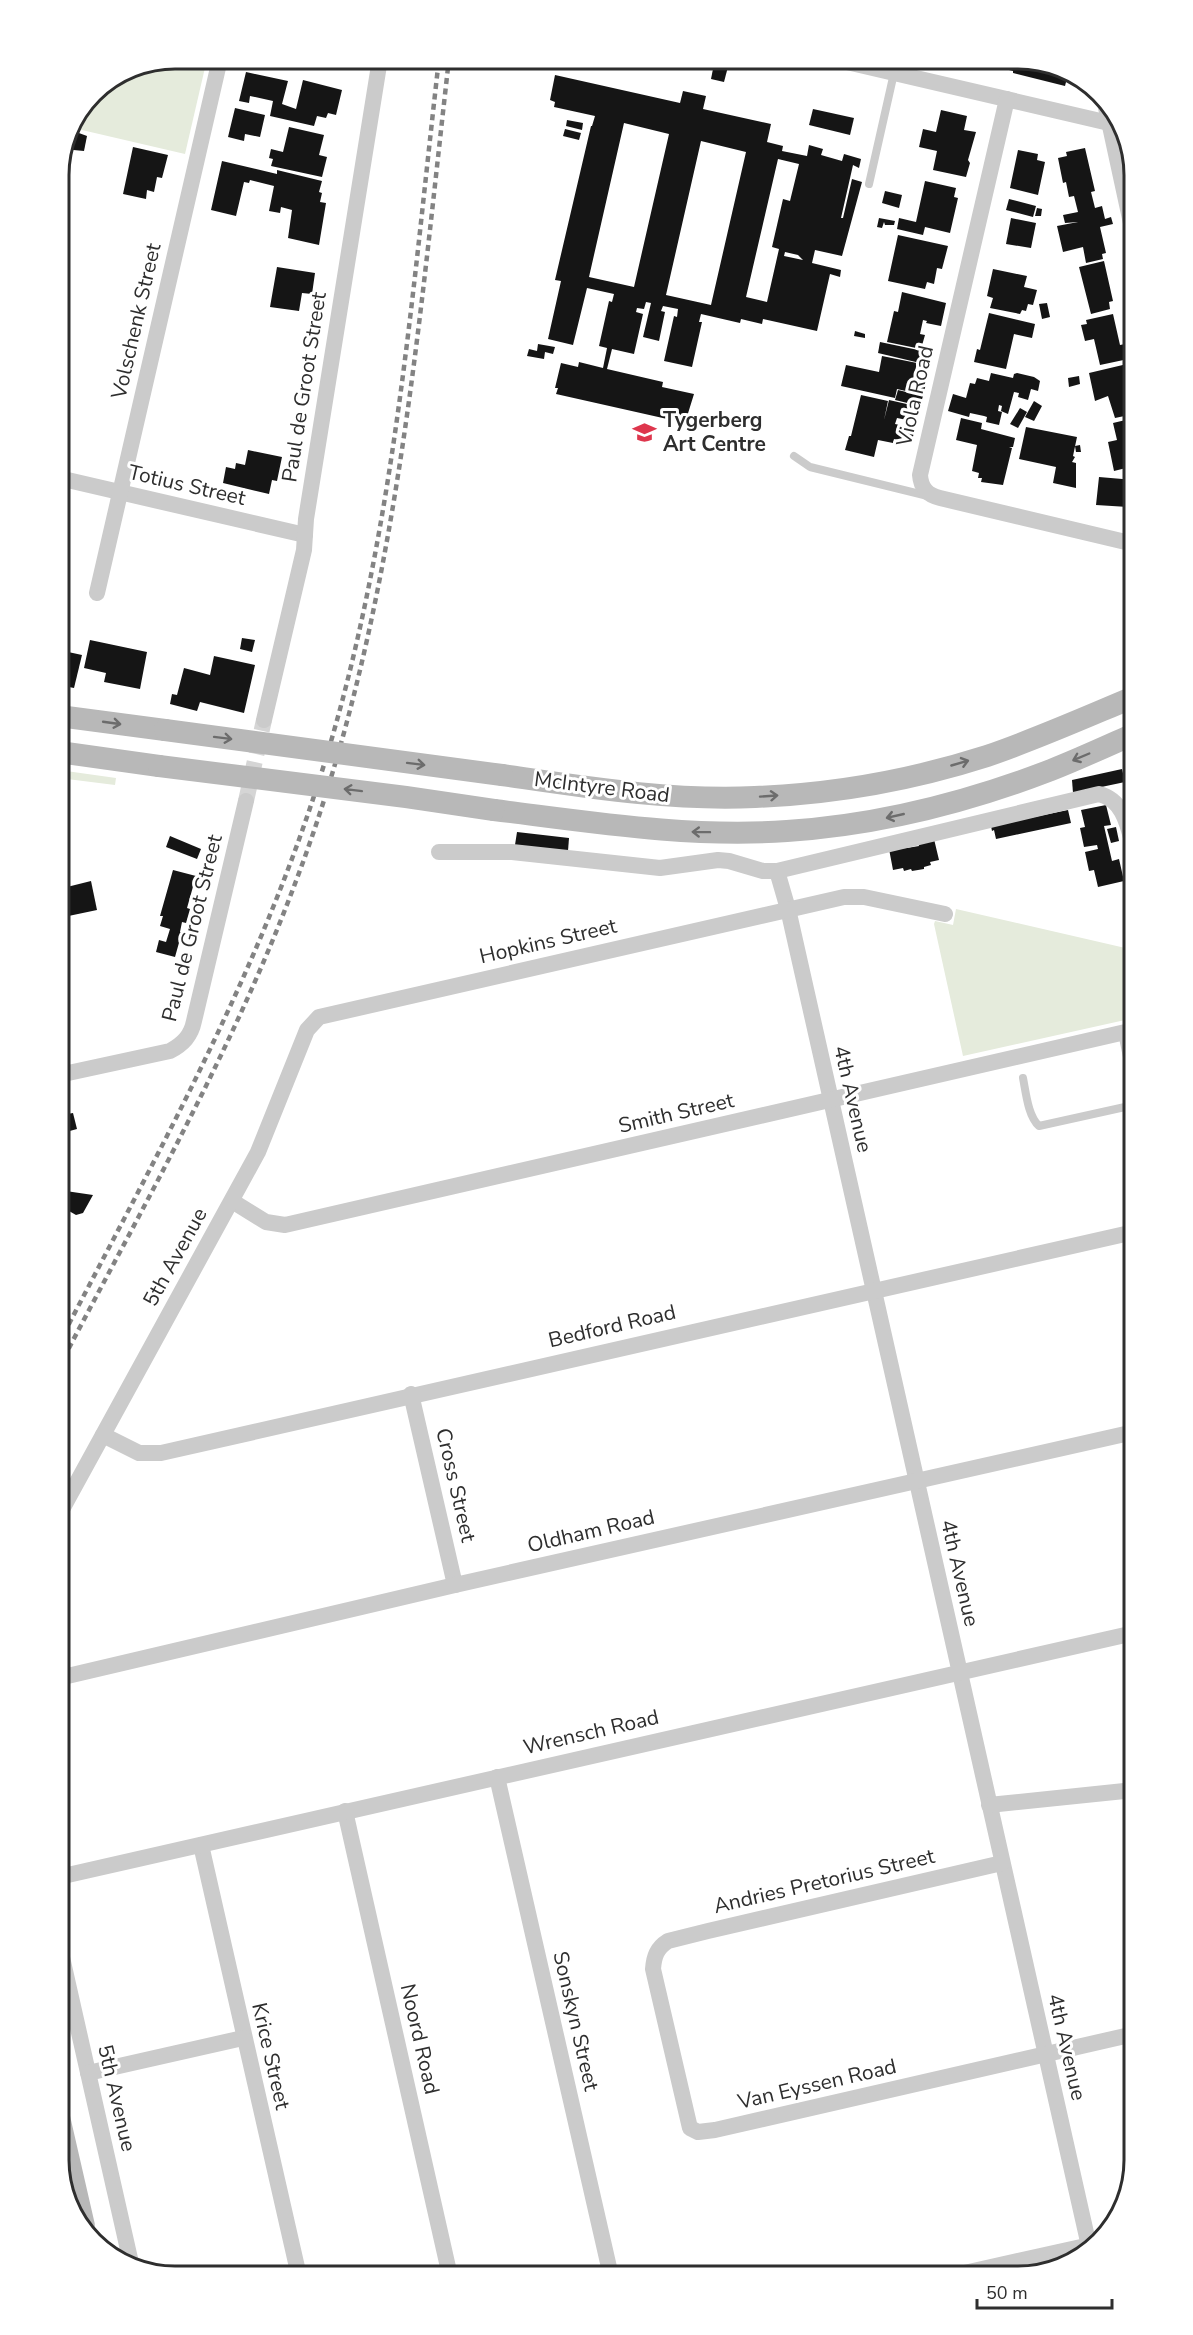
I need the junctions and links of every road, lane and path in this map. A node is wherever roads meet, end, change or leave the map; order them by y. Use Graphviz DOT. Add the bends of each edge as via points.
graph roads {
  1 [pos="217,69"];
  2 [pos="378,69"];
  3 [pos="877,69"];
  4 [pos="894,73"];
  5 [pos="1007,99"];
  6 [pos="1108,119"];
  7 [pos="1109,123"];
  8 [pos="869,184"];
  9 [pos="1124,189"];
  10 [pos="794,456"];
  11 [pos="69,480"];
  12 [pos="120,492"];
  13 [pos="940,498"];
  14 [pos="305,535"];
  15 [pos="1124,542"];
  16 [pos="97,593"];
  17 [pos="1124,702"];
  18 [pos="69,717"];
  19 [pos="264,720"];
  20 [pos="1124,738"];
  21 [pos="69,753"];
  22 [pos="246,801"];
  23 [pos="1124,819"];
  24 [pos="439,852"];
  25 [pos="777,871"];
  26 [pos="788,909"];
  27 [pos="945,915"];
  28 [pos="319,1017"];
  29 [pos="1124,1033"];
  30 [pos="69,1073"];
  31 [pos="1023,1078"];
  32 [pos="830,1101"];
  33 [pos="1124,1107"];
  34 [pos="232,1201"];
  35 [pos="1124,1234"];
  36 [pos="873,1291"];
  37 [pos="411,1394"];
  38 [pos="1124,1434"];
  39 [pos="103,1435"];
  40 [pos="916,1481"];
  41 [pos="69,1495"];
  42 [pos="455,1585"];
  43 [pos="1124,1635"];
  44 [pos="960,1672"];
  45 [pos="69,1674"];
  46 [pos="497,1777"];
  47 [pos="1124,1791"];
  48 [pos="989,1805"];
  49 [pos="345,1811"];
  50 [pos="201,1845"];
  51 [pos="1002,1863"];
  52 [pos="69,1875"];
  53 [pos="658,1949"];
  54 [pos="69,1991"];
  55 [pos="1124,2036"];
  56 [pos="243,2038"];
  57 [pos="1045,2054"];
  58 [pos="88,2073"];
  59 [pos="69,2164"];
  60 [pos="79,2205"];
  61 [pos="1088,2240"];
  62 [pos="1075,2249"];
  63 [pos="129,2256"];
  64 [pos="297,2266"];
  65 [pos="448,2266"];
  66 [pos="609,2266"];
  67 [pos="1000,2266"];
  1 -- 12 [label="street, Volschenk Street"];
  2 -- 14 [label="street, Paul de Groot Street"];
  3 -- 4 [label="street"];
  4 -- 5 [label="street"];
  4 -- 8 [label="lane"];
  5 -- 7 [label="street"];
  5 -- 13 [label="street, Viola Road" via="920,475 926,492"];
  6 -- 7 [label="street"];
  7 -- 9 [label="street"];
  10 -- 13 [label="lane" via="810,467"];
  11 -- 12 [label="street, Totius Street"];
  12 -- 14 [label="street, Totius Street"];
  12 -- 16 [label="street, Volschenk Street"];
  13 -- 15 [label="street"];
  14 -- 19 [label="street, Paul de Groot Street"];
  18 -- 17 [label="main road, McIntyre Road, one-way, bridge" via="623,792 753,798 854,788 926,773 986,756"];
  20 -- 21 [label="main road, McIntyre Road, one-way, bridge" via="1051,770 983,793 882,819 788,831 688,832"];
  22 -- 30 [label="street, Paul de Groot Street" via="189,1036 170,1051"];
  23 -- 25 [label="street" via="1120,807 1108,796 1099,795"];
  24 -- 25 [label="street" via="512,852 660,868 718,860"];
  25 -- 26 [label="street, 4th Avenue"];
  26 -- 27 [label="street, Hopkins Street" via="855,896"];
  26 -- 28 [label="street, Hopkins Street"];
  26 -- 32 [label="street, 4th Avenue"];
  28 -- 34 [label="street, 5th Avenue" via="307,1030 258,1152"];
  29 -- 32 [label="street, Smith Street"];
  31 -- 33 [label="lane" via="1031,1113 1039,1126"];
  32 -- 34 [label="street, Smith Street" via="285,1225 266,1221"];
  32 -- 36 [label="street, 4th Avenue"];
  34 -- 39 [label="street, 5th Avenue"];
  35 -- 36 [label="street, Bedford Road"];
  36 -- 37 [label="street, Bedford Road"];
  36 -- 40 [label="street, 4th Avenue"];
  37 -- 39 [label="street, Bedford Road" via="161,1453 139,1453"];
  37 -- 42 [label="street, Cross Street"];
  38 -- 40 [label="street, Oldham Road"];
  39 -- 41 [label="street, 5th Avenue"];
  40 -- 42 [label="street, Oldham Road"];
  40 -- 44 [label="street, 4th Avenue"];
  42 -- 45 [label="street, Oldham Road"];
  43 -- 44 [label="street, Wrensch Road"];
  44 -- 46 [label="street, Wrensch Road"];
  44 -- 48 [label="street, 4th Avenue"];
  46 -- 49 [label="street, Wrensch Road"];
  46 -- 66 [label="street, Sonskyn Street"];
  47 -- 48 [label="street"];
  48 -- 51 [label="street, 4th Avenue"];
  49 -- 50 [label="street, Wrensch Road"];
  49 -- 65 [label="street, Noord Road"];
  50 -- 52 [label="street, Wrensch Road"];
  50 -- 56 [label="street, Krice Street"];
  51 -- 53 [label="street, Andries Pretorius Street" via="708,1931 668,1941"];
  51 -- 57 [label="street, 4th Avenue"];
  53 -- 57 [label="street, Van Eyssen Road" via="653,1969 655,1982 688,2122 698,2132"];
  54 -- 58 [label="street, 5th Avenue"];
  55 -- 57 [label="street, Van Eyssen Road"];
  56 -- 58 [label="street"];
  56 -- 64 [label="street, Krice Street"];
  57 -- 61 [label="street, 4th Avenue"];
  58 -- 63 [label="street, 5th Avenue"];
  59 -- 60 [label="main road"];
  62 -- 67 [label="street"];
}
